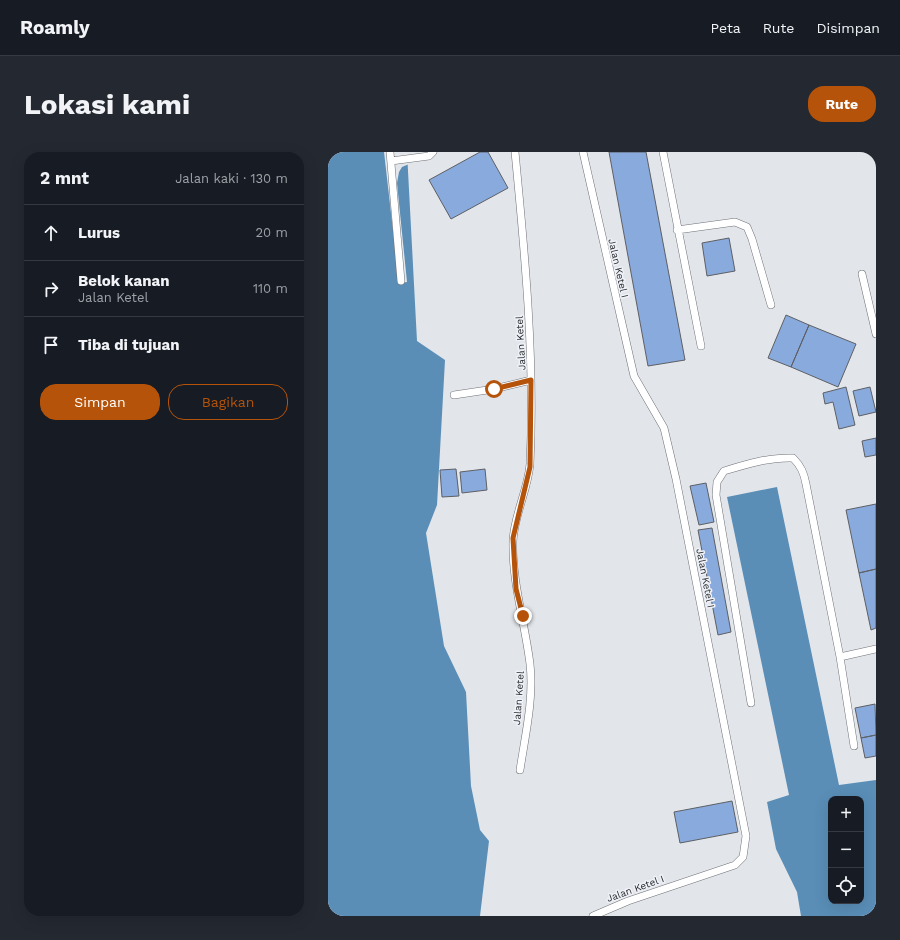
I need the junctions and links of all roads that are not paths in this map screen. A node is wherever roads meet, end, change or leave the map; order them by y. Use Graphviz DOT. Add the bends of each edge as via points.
graph roads {
  1 [pos="390,152"];
  2 [pos="433,152"];
  3 [pos="515,152"];
  4 [pos="583,152"];
  5 [pos="663,152"];
  6 [pos="391,161"];
  7 [pos="678,230"];
  8 [pos="862,274"];
  9 [pos="401,281"];
  10 [pos="872,301"];
  11 [pos="771,305"];
  12 [pos="876,334"];
  13 [pos="701,346"];
  14 [pos="531,380"];
  15 [pos="454,395"];
  16 [pos="876,649"];
  17 [pos="840,657"];
  18 [pos="751,703"];
  19 [pos="854,746"];
  20 [pos="520,770"];
  21 [pos="593,916"];
  1 -- 6 [label="lane"];
  2 -- 6 [label="lane" via="429,156"];
  3 -- 14 [label="lane, Jalan Ketel" via="528,299"];
  4 -- 21 [label="lane, Jalan Ketel I" via="634,376 664,428 746,836 743,857 735,865 628,901"];
  5 -- 7 [label="lane"];
  6 -- 9 [label="lane"];
  7 -- 11 [label="lane" via="735,222 747,227"];
  7 -- 13 [label="lane"];
  8 -- 10 [label="lane"];
  10 -- 12 [label="lane"];
  14 -- 15 [label="lane"];
  14 -- 20 [label="lane, Jalan Ketel" via="530,467 513,538 516,589 527,644 530,686"];
  16 -- 17 [label="lane"];
  17 -- 18 [label="lane" via="804,472 799,463 793,458 785,458 758,461 724,470 717,482 716,495"];
  17 -- 19 [label="lane"];
}
